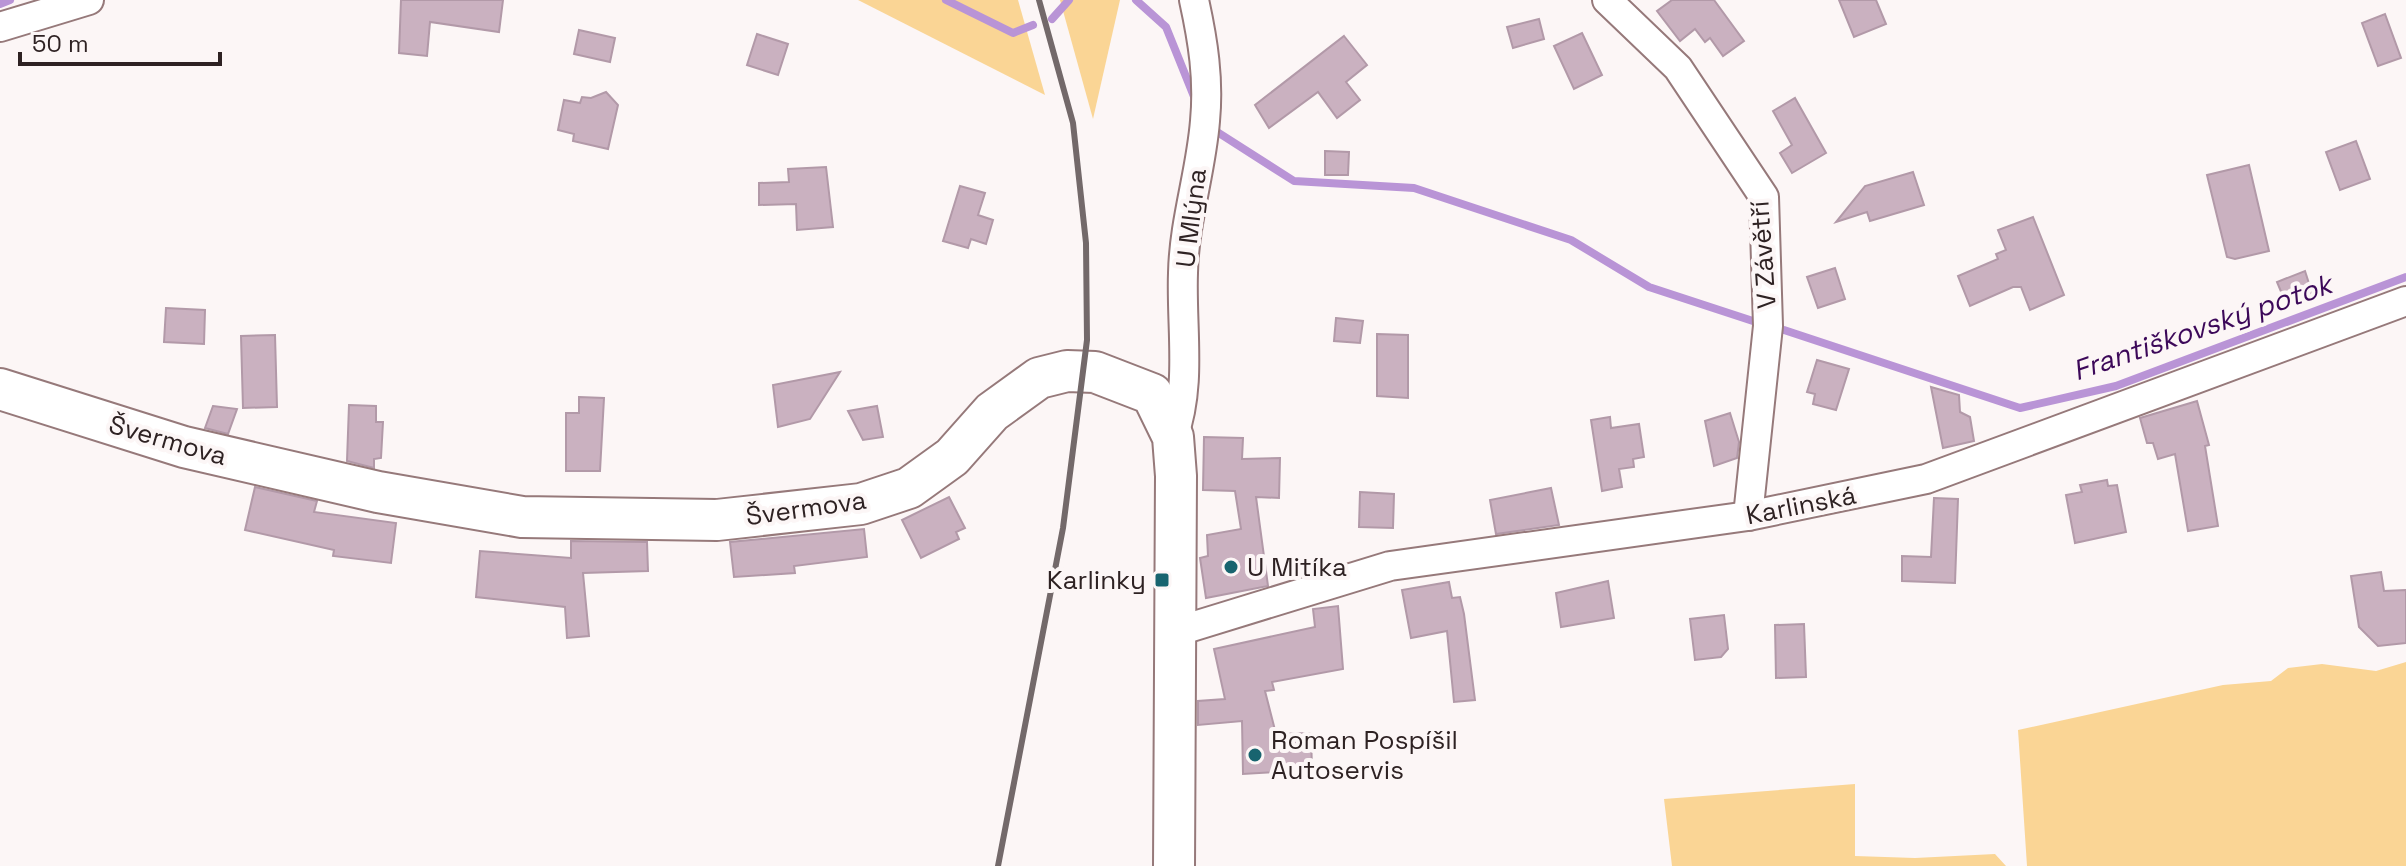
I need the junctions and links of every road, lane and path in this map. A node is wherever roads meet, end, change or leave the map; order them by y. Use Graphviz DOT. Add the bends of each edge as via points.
graph roads {
  1 [pos="89,0"];
  2 [pos="1194,0"];
  3 [pos="1607,0"];
  4 [pos="0,27"];
  5 [pos="2406,301"];
  6 [pos="0,389"];
  7 [pos="1173,437"];
  8 [pos="1748,516"];
  9 [pos="1175,632"];
  10 [pos="1174,866"];
  1 -- 4 [label="street"];
  2 -- 7 [label="street, U Mlýna" via="1206,53 1204,123 1183,271 1183,410"];
  3 -- 8 [label="street, V Závětří" via="1678,68 1764,197 1768,326"];
  5 -- 8 [label="street, Karlinská" via="1926,479"];
  6 -- 7 [label="street, Švermova" via="184,447 378,492 522,517 717,520 861,504 909,488 952,457 992,412 1039,378 1067,371 1095,372 1152,394"];
  7 -- 9 [label="street, Švermova"];
  8 -- 9 [label="street, Karlinská" via="1390,566"];
  9 -- 10 [label="street, Švermova"];
}
